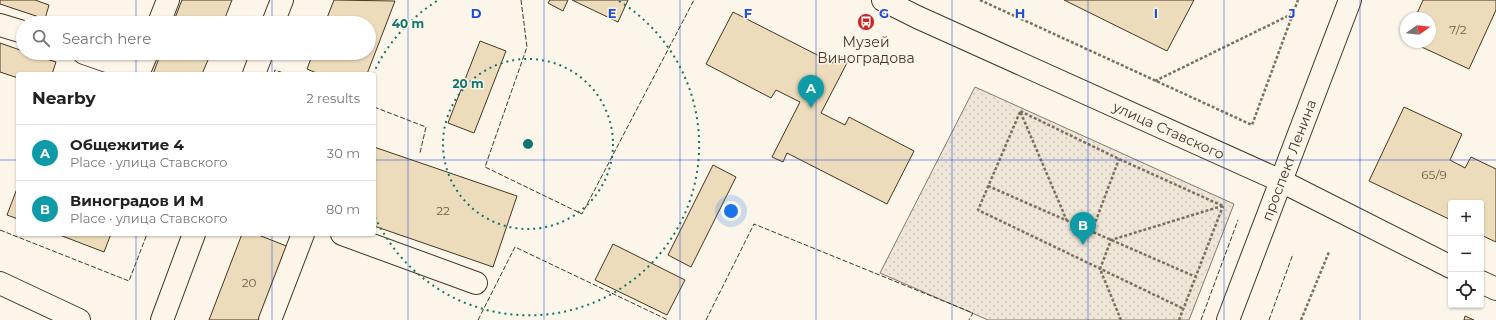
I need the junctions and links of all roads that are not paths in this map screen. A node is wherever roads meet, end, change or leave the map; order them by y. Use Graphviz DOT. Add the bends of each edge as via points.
graph roads {
  1 [pos="168,0"];
  2 [pos="282,0"];
  3 [pos="883,0"];
  4 [pos="1350,0"];
  5 [pos="162,16"];
  6 [pos="276,16"];
  7 [pos="0,25"];
  8 [pos="16,30"];
  9 [pos="115,60"];
  10 [pos="259,60"];
  11 [pos="141,66"];
  12 [pos="255,72"];
  13 [pos="1281,181"];
  14 [pos="193,236"];
  15 [pos="302,236"];
  16 [pos="347,236"];
  17 [pos="1448,265"];
  18 [pos="0,283"];
  19 [pos="476,283"];
  20 [pos="1484,284"];
  21 [pos="1496,290"];
  22 [pos="79,320"];
  23 [pos="162,320"];
  24 [pos="270,320"];
  25 [pos="1228,320"];
  1 -- 5 [label="street"];
  2 -- 6 [label="street"];
  3 -- 13 [label="street, улица Ставского" via="924,21"];
  4 -- 13 [label="street, проспект Ленина"];
  7 -- 8 [label="street"];
  9 -- 11 [label="street"];
  10 -- 12 [label="street"];
  13 -- 17 [label="street, улица Ставского"];
  13 -- 25 [label="street, проспект Ленина"];
  14 -- 23 [label="street"];
  15 -- 24 [label="street"];
  16 -- 19 [label="street"];
  18 -- 22 [label="street"];
  20 -- 21 [label="street"];
}
